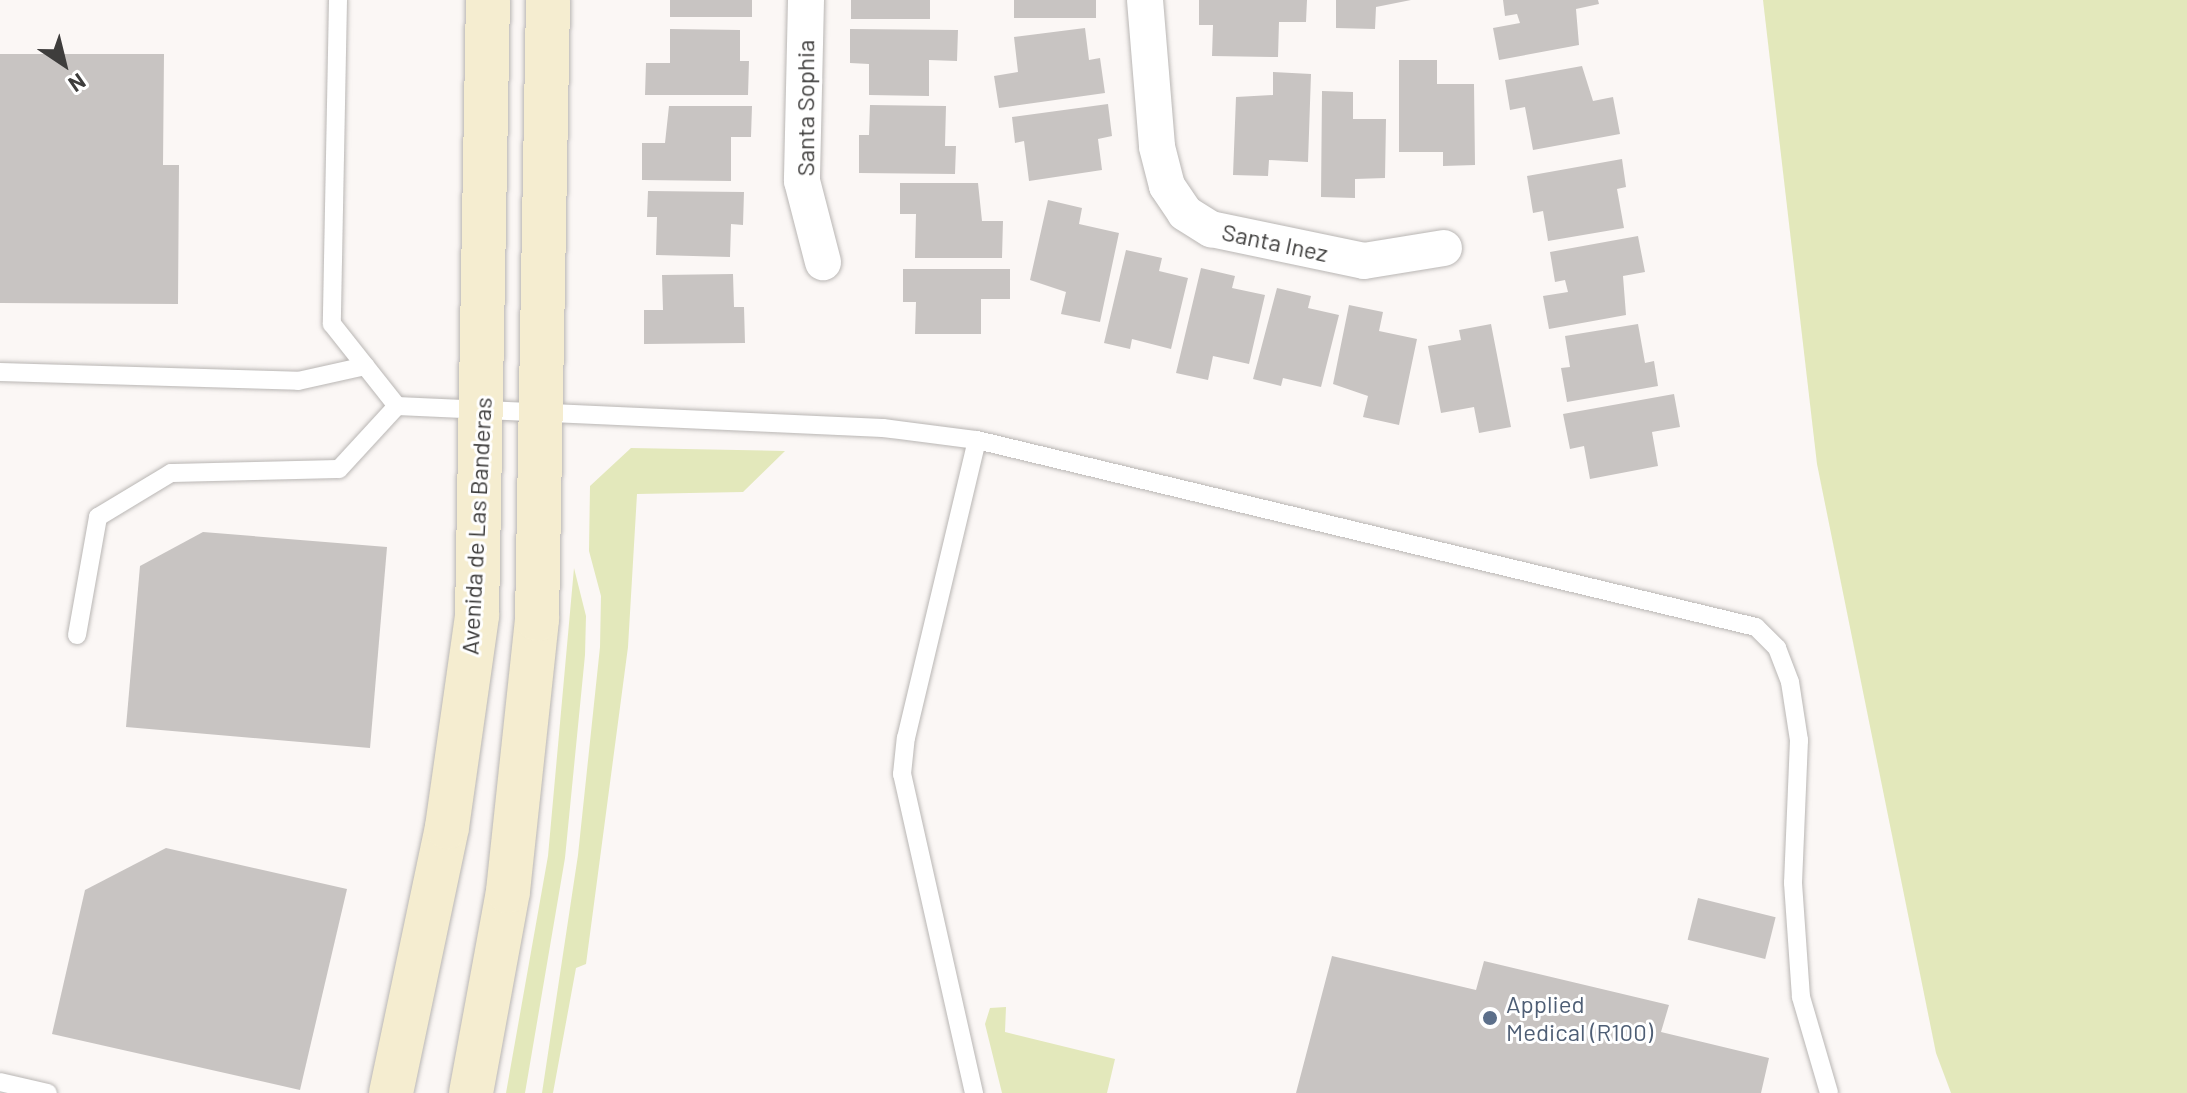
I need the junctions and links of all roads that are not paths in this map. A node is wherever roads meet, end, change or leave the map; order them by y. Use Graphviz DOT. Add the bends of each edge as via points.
graph roads {
  1 [pos="338,0"];
  2 [pos="488,0"];
  3 [pos="512,0"];
  4 [pos="548,0"];
  5 [pos="806,0"];
  6 [pos="1145,0"];
  7 [pos="1444,248"];
  8 [pos="823,262"];
  9 [pos="365,366"];
  10 [pos="0,372"];
  11 [pos="397,406"];
  12 [pos="482,409"];
  13 [pos="545,411"];
  14 [pos="977,440"];
  15 [pos="77,635"];
  16 [pos="508,891"];
  17 [pos="0,1082"];
  18 [pos="48,1093"];
  19 [pos="391,1093"];
  20 [pos="471,1093"];
  21 [pos="974,1093"];
  22 [pos="1829,1093"];
  1 -- 9 [label="lane" via="332,324"];
  2 -- 12 [label="main road, Avenida de Las Banderas"];
  3 -- 13 [label="main road" via="515,346 523,382"];
  4 -- 13 [label="main road"];
  5 -- 8 [label="street, Santa Sophia" via="802,181"];
  6 -- 7 [label="street, Santa Inez" via="1157,147 1167,186 1185,213 1211,229 1364,261"];
  9 -- 10 [label="lane" via="298,381"];
  9 -- 11 [label="lane"];
  11 -- 12 [label="lane"];
  11 -- 15 [label="lane" via="339,469 171,473 98,517"];
  12 -- 13 [label="lane"];
  12 -- 16 [label="main road" via="517,469 521,513 497,843"];
  12 -- 19 [label="main road, Avenida de Las Banderas" via="477,615 447,827"];
  13 -- 14 [label="lane" via="883,428"];
  13 -- 16 [label="main road" via="537,619"];
  14 -- 21 [label="lane" via="902,774"];
  14 -- 22 [label="lane" via="1756,627 1777,648 1790,682 1799,740 1793,883 1801,997"];
  16 -- 20 [label="main road"];
  17 -- 18 [label="lane"];
}
